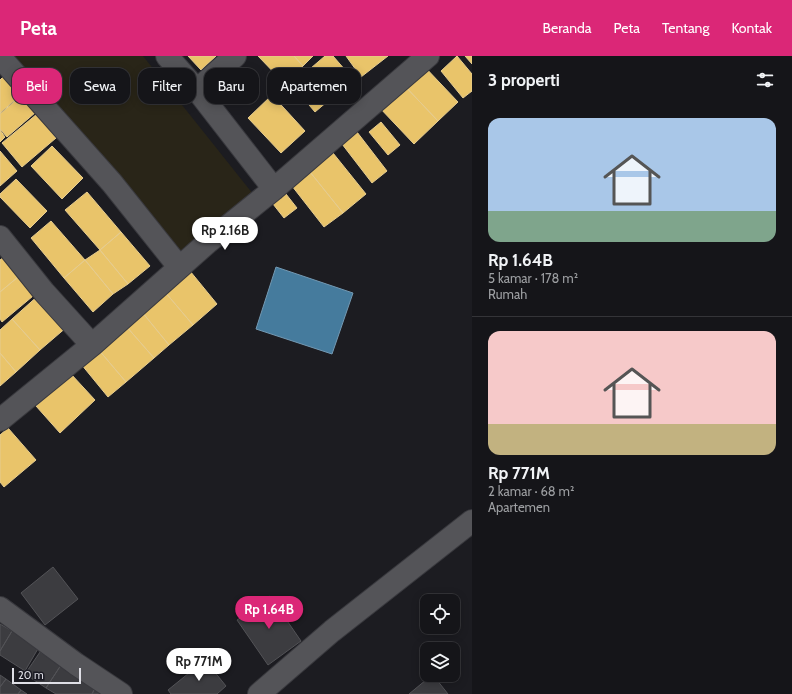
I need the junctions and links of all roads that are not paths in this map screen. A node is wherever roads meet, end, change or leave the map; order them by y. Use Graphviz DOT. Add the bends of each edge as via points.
graph roads {
  1 [pos="167,56"];
  2 [pos="235,56"];
  3 [pos="428,56"];
  4 [pos="0,57"];
  5 [pos="197,90"];
  6 [pos="274,189"];
  7 [pos="0,237"];
  8 [pos="180,267"];
  9 [pos="92,345"];
  10 [pos="0,420"];
  11 [pos="472,522"];
  12 [pos="0,608"];
  13 [pos="121,694"];
  14 [pos="260,694"];
  1 -- 5 [label="street"];
  2 -- 5 [label="street"];
  3 -- 6 [label="street"];
  4 -- 8 [label="street" via="112,183"];
  5 -- 6 [label="street"];
  6 -- 8 [label="street"];
  7 -- 9 [label="street" via="44,292"];
  8 -- 9 [label="street"];
  9 -- 10 [label="street"];
  11 -- 14 [label="street" via="332,631"];
  12 -- 13 [label="street"];
}
